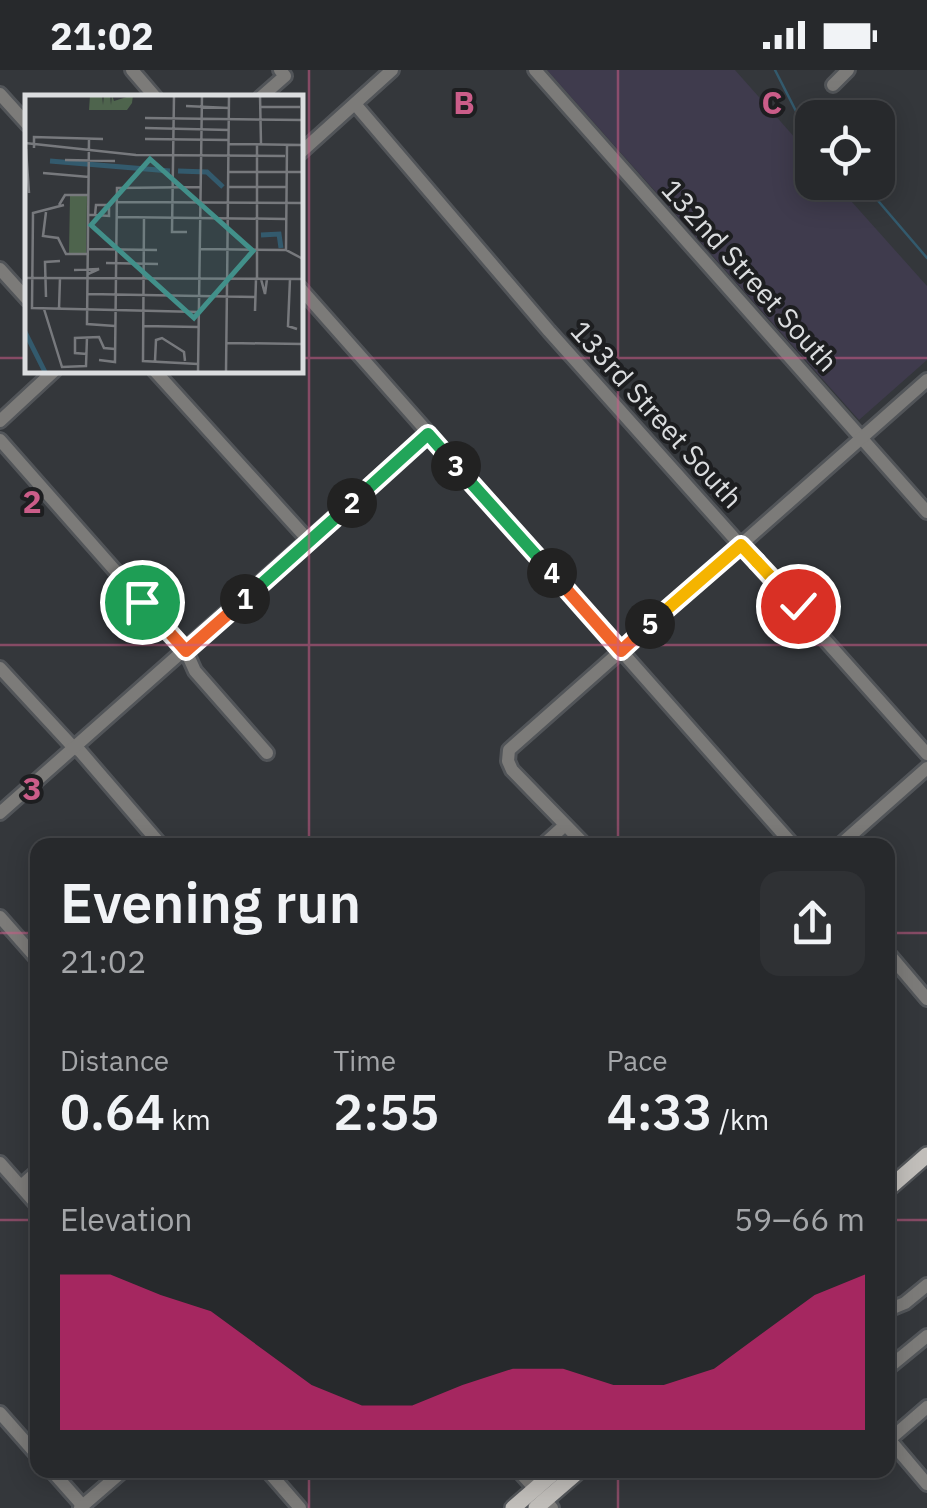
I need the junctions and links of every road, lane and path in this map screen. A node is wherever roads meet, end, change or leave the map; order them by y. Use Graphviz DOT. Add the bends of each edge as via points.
graph roads {
  1 [pos="132,70"];
  2 [pos="392,70"];
  3 [pos="536,70"];
  4 [pos="848,70"];
  5 [pos="283,73"];
  6 [pos="833,84"];
  7 [pos="0,94"];
  8 [pos="153,95"];
  9 [pos="263,95"];
  10 [pos="355,104"];
  11 [pos="25,122"];
  12 [pos="302,151"];
  13 [pos="0,269"];
  14 [pos="302,290"];
  15 [pos="25,297"];
  16 [pos="53,372"];
  17 [pos="156,372"];
  18 [pos="927,380"];
  19 [pos="0,420"];
  20 [pos="428,434"];
  21 [pos="862,438"];
  22 [pos="0,440"];
  23 [pos="927,512"];
  24 [pos="310,542"];
  25 [pos="741,545"];
  26 [pos="186,651"];
  27 [pos="621,651"];
  28 [pos="0,668"];
  29 [pos="74,748"];
  30 [pos="267,753"];
  31 [pos="927,754"];
  32 [pos="927,768"];
  33 [pos="0,813"];
  34 [pos="564,826"];
  35 [pos="155,838"];
  36 [pos="551,838"];
  37 [pos="577,838"];
  38 [pos="787,838"];
  39 [pos="848,838"];
  40 [pos="0,916"];
  41 [pos="30,951"];
  42 [pos="895,961"];
  43 [pos="927,998"];
  44 [pos="927,1155"];
  45 [pos="0,1163"];
  46 [pos="30,1178"];
  47 [pos="895,1184"];
  48 [pos="21,1186"];
  49 [pos="30,1197"];
  50 [pos="927,1285"];
  51 [pos="895,1307"];
  52 [pos="927,1336"];
  53 [pos="895,1362"];
  54 [pos="927,1407"];
  55 [pos="0,1413"];
  56 [pos="895,1433"];
  57 [pos="30,1447"];
  58 [pos="895,1447"];
  59 [pos="57,1478"];
  60 [pos="115,1478"];
  61 [pos="274,1478"];
  62 [pos="524,1478"];
  63 [pos="553,1478"];
  64 [pos="570,1478"];
  65 [pos="927,1484"];
  66 [pos="542,1501"];
  67 [pos="81,1507"];
  68 [pos="300,1508"];
  69 [pos="514,1508"];
  1 -- 8 [label="street"];
  2 -- 10 [label="street"];
  3 -- 21 [label="street, 132nd Street South"];
  4 -- 6 [label="street"];
  5 -- 9 [label="street"];
  7 -- 11 [label="street"];
  10 -- 12 [label="street"];
  10 -- 25 [label="street, 133rd Street South"];
  13 -- 15 [label="street"];
  14 -- 20 [label="street"];
  16 -- 19 [label="street"];
  17 -- 24 [label="street"];
  18 -- 21 [label="street"];
  20 -- 24 [label="street"];
  20 -- 27 [label="street"];
  21 -- 23 [label="street, 132nd Street South"];
  21 -- 25 [label="street"];
  22 -- 26 [label="street"];
  24 -- 26 [label="street"];
  25 -- 27 [label="street"];
  25 -- 31 [label="street, 133rd Street South"];
  26 -- 29 [label="street"];
  26 -- 30 [label="street"];
  27 -- 34 [label="street" via="507,754"];
  27 -- 38 [label="street"];
  28 -- 29 [label="street"];
  29 -- 33 [label="street"];
  29 -- 35 [label="street"];
  32 -- 39 [label="street"];
  34 -- 36 [label="street"];
  34 -- 37 [label="street"];
  40 -- 41 [label="street"];
  42 -- 43 [label="street"];
  44 -- 47 [label="main road"];
  45 -- 48 [label="street"];
  46 -- 48 [label="street"];
  48 -- 49 [label="street"];
  50 -- 51 [label="street"];
  52 -- 53 [label="street"];
  54 -- 56 [label="street"];
  55 -- 57 [label="street"];
  58 -- 65 [label="street"];
  59 -- 67 [label="street"];
  60 -- 67 [label="street"];
  61 -- 68 [label="street"];
  62 -- 66 [label="street"];
  63 -- 66 [label="main road"];
  64 -- 66 [label="main road"];
  66 -- 69 [label="main road"];
}
